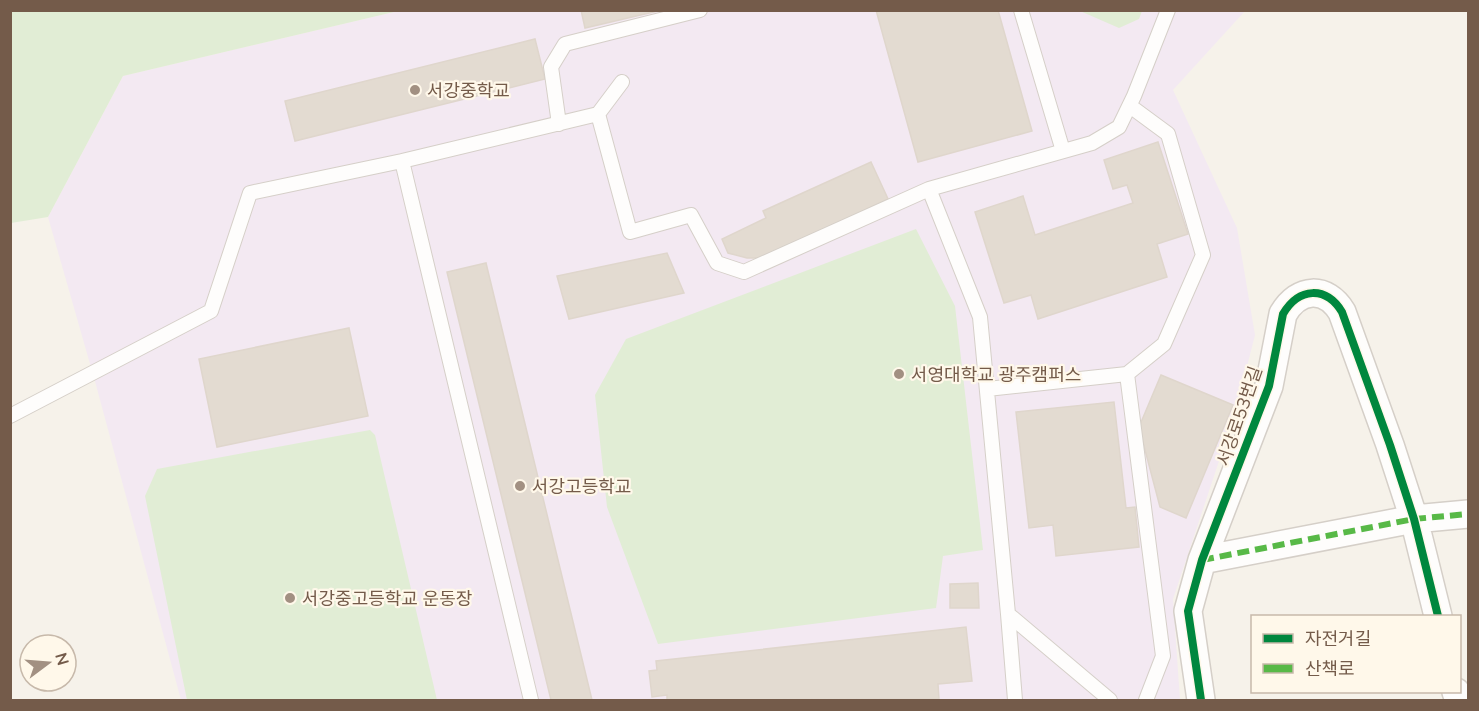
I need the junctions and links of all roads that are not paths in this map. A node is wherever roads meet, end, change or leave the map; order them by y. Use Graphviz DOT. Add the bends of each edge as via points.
graph roads {
  1 [pos="700,10"];
  2 [pos="1021,10"];
  3 [pos="1168,10"];
  4 [pos="622,82"];
  5 [pos="1130,106"];
  6 [pos="598,114"];
  7 [pos="559,123"];
  8 [pos="1063,151"];
  9 [pos="402,161"];
  10 [pos="929,189"];
  11 [pos="1127,374"];
  12 [pos="987,389"];
  13 [pos="10,416"];
  14 [pos="1468,514"];
  15 [pos="1414,519"];
  16 [pos="1203,560"];
  17 [pos="1008,614"];
  18 [pos="1438,615"];
  19 [pos="531,700"];
  20 [pos="1015,700"];
  21 [pos="1110,700"];
  22 [pos="1146,700"];
  23 [pos="1201,700"];
  1 -- 7 [label="lane" via="565,44 550,67"];
  2 -- 8 [label="lane"];
  3 -- 5 [label="lane"];
  4 -- 6 [label="lane"];
  5 -- 8 [label="lane" via="1119,128 1092,143"];
  5 -- 11 [label="lane" via="1168,134 1203,255 1164,344"];
  6 -- 7 [label="lane"];
  6 -- 10 [label="lane" via="630,232 691,215 717,263 744,272"];
  7 -- 9 [label="lane"];
  8 -- 10 [label="lane"];
  9 -- 13 [label="lane" via="250,193 211,311"];
  9 -- 19 [label="lane"];
  10 -- 12 [label="lane" via="980,317"];
  11 -- 12 [label="lane"];
  11 -- 22 [label="lane" via="1164,656"];
  12 -- 17 [label="lane"];
  14 -- 15 [label="street"];
  15 -- 16 [label="street"];
  15 -- 16 [label="street, 서강로53번길" via="1342,312 1328,296 1307,293 1289,304 1283,314 1269,386"];
  15 -- 18 [label="street, 서강로53번길"];
  16 -- 23 [label="street, 서강로53번길" via="1188,611"];
  17 -- 20 [label="lane"];
  17 -- 21 [label="lane"];
}
